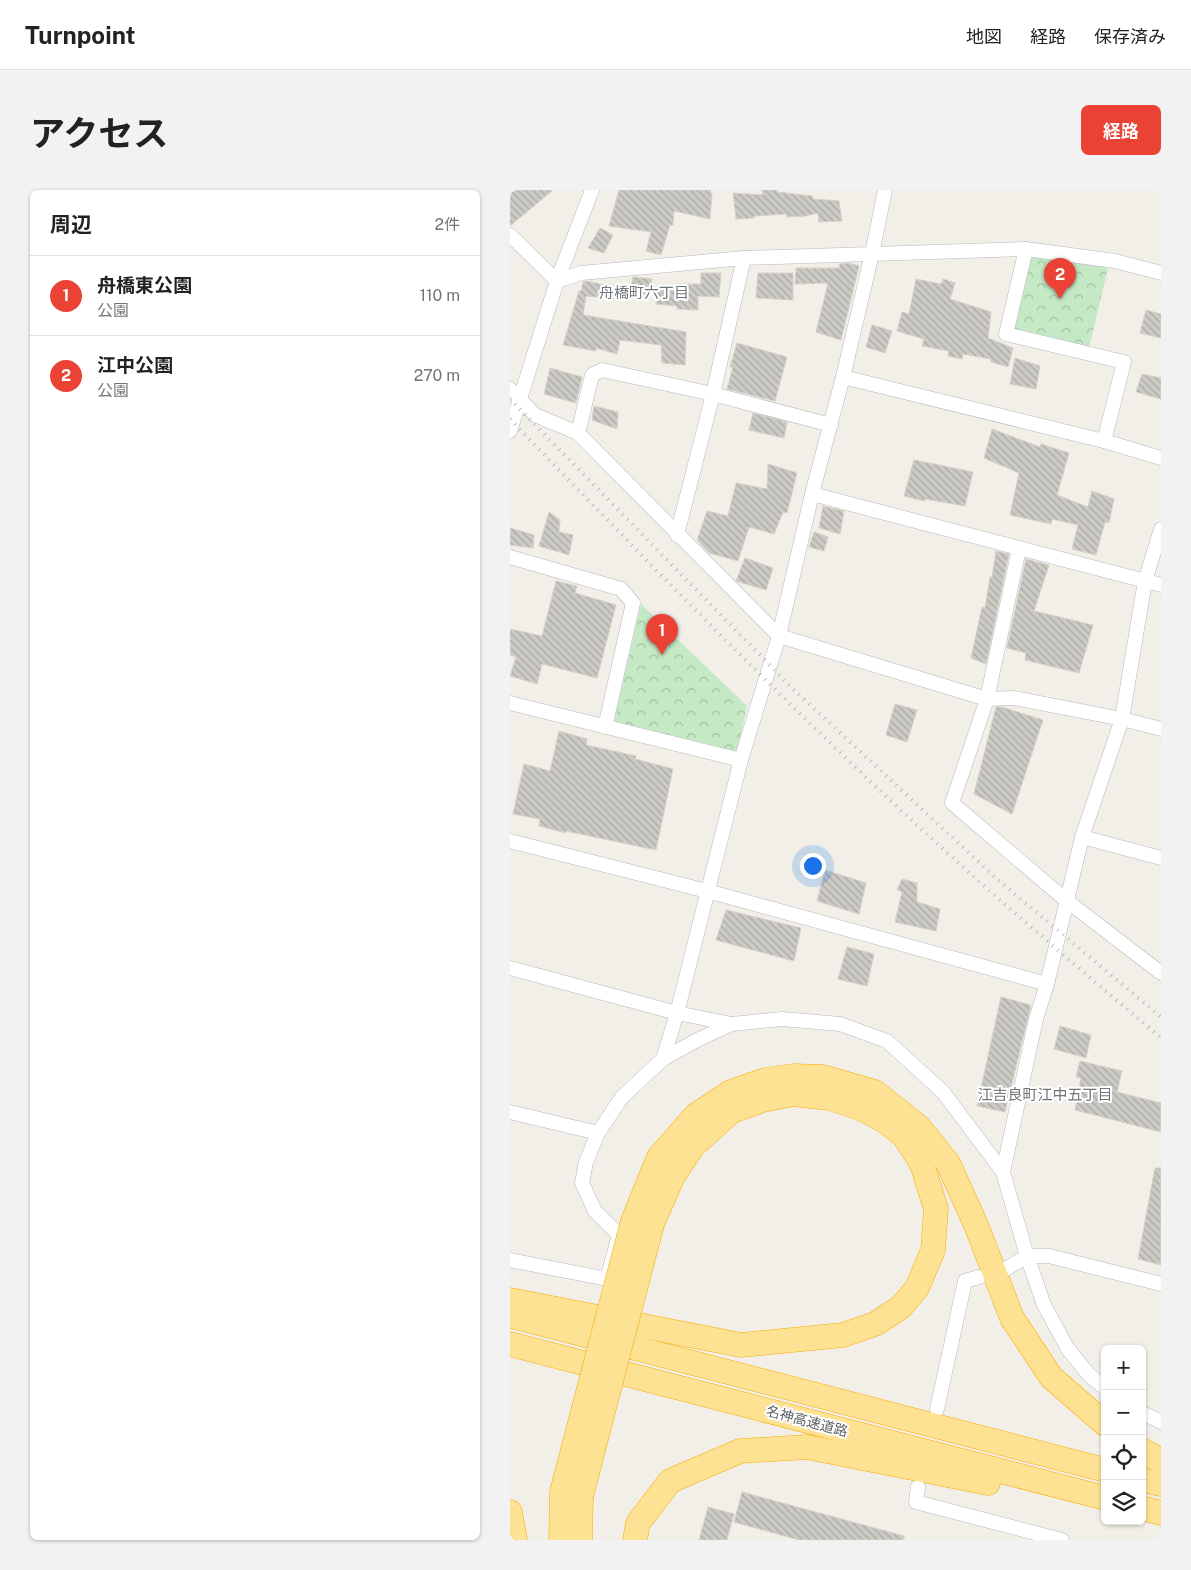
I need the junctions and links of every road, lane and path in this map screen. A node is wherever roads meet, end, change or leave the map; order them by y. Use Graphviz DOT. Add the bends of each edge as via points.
graph roads {
  1 [pos="592,190"];
  2 [pos="882,190"];
  3 [pos="510,235"];
  4 [pos="1026,249"];
  5 [pos="872,254"];
  6 [pos="744,258"];
  7 [pos="1161,272"];
  8 [pos="557,281"];
  9 [pos="843,377"];
  10 [pos="510,389"];
  11 [pos="713,394"];
  12 [pos="520,400"];
  13 [pos="831,425"];
  14 [pos="510,431"];
  15 [pos="578,433"];
  16 [pos="1104,441"];
  17 [pos="1161,458"];
  18 [pos="812,494"];
  19 [pos="1161,529"];
  20 [pos="677,535"];
  21 [pos="1019,549"];
  22 [pos="510,557"];
  23 [pos="1145,581"];
  24 [pos="1161,585"];
  25 [pos="779,636"];
  26 [pos="987,699"];
  27 [pos="510,703"];
  28 [pos="1122,719"];
  29 [pos="605,727"];
  30 [pos="1161,729"];
  31 [pos="741,760"];
  32 [pos="1082,837"];
  33 [pos="510,840"];
  34 [pos="1161,858"];
  35 [pos="707,891"];
  36 [pos="1067,901"];
  37 [pos="510,968"];
  38 [pos="1161,973"];
  39 [pos="1047,984"];
  40 [pos="677,1013"];
  41 [pos="732,1024"];
  42 [pos="663,1059"];
  43 [pos="510,1112"];
  44 [pos="598,1133"];
  45 [pos="1003,1172"];
  46 [pos="643,1223"];
  47 [pos="1027,1256"];
  48 [pos="510,1260"];
  49 [pos="1004,1270"];
  50 [pos="979,1277"];
  51 [pos="1161,1284"];
  52 [pos="510,1300"];
  53 [pos="510,1315"];
  54 [pos="510,1344"];
  55 [pos="1101,1385"];
  56 [pos="937,1409"];
  57 [pos="1146,1415"];
  58 [pos="1101,1421"];
  59 [pos="1161,1422"];
  60 [pos="1146,1452"];
  61 [pos="1161,1461"];
  62 [pos="1101,1469"];
  63 [pos="1146,1481"];
  64 [pos="1161,1484"];
  65 [pos="918,1487"];
  66 [pos="572,1494"];
  67 [pos="1101,1497"];
  68 [pos="1101,1506"];
  69 [pos="1146,1509"];
  70 [pos="510,1512"];
  71 [pos="1161,1513"];
  72 [pos="1146,1515"];
  73 [pos="1161,1518"];
  74 [pos="516,1540"];
  75 [pos="561,1540"];
  76 [pos="580,1540"];
  77 [pos="635,1540"];
  78 [pos="1062,1540"];
  1 -- 8 [label="street"];
  2 -- 5 [label="street"];
  3 -- 8 [label="street"];
  4 -- 5 [label="street"];
  4 -- 7 [label="street" via="1114,261"];
  4 -- 16 [label="street" via="1006,334 1124,362"];
  5 -- 6 [label="street"];
  5 -- 9 [label="street"];
  6 -- 8 [label="street" via="581,273"];
  6 -- 11 [label="street"];
  8 -- 12 [label="street"];
  9 -- 13 [label="street"];
  9 -- 16 [label="street"];
  10 -- 12 [label="street"];
  11 -- 13 [label="street"];
  11 -- 15 [label="street" via="602,370 592,375"];
  11 -- 20 [label="street"];
  12 -- 14 [label="street"];
  12 -- 15 [label="street" via="535,415"];
  13 -- 18 [label="street"];
  15 -- 20 [label="street"];
  16 -- 17 [label="street"];
  18 -- 21 [label="street"];
  18 -- 25 [label="street"];
  19 -- 23 [label="street"];
  20 -- 25 [label="street"];
  21 -- 23 [label="street"];
  21 -- 26 [label="street"];
  22 -- 29 [label="street" via="621,589 633,603"];
  23 -- 24 [label="street"];
  23 -- 28 [label="street"];
  25 -- 26 [label="street"];
  25 -- 31 [label="street"];
  26 -- 28 [label="street" via="1014,698"];
  26 -- 36 [label="street" via="952,803"];
  27 -- 29 [label="street"];
  28 -- 30 [label="street"];
  28 -- 32 [label="street"];
  29 -- 31 [label="street"];
  31 -- 35 [label="street"];
  32 -- 34 [label="street"];
  32 -- 36 [label="street"];
  33 -- 35 [label="street"];
  35 -- 39 [label="street"];
  35 -- 40 [label="street"];
  36 -- 38 [label="street"];
  36 -- 39 [label="street"];
  37 -- 40 [label="street"];
  39 -- 45 [label="street" via="1036,1019"];
  40 -- 41 [label="street"];
  40 -- 42 [label="street"];
  41 -- 42 [label="street"];
  41 -- 45 [label="street" via="782,1018 840,1024 887,1041 943,1092"];
  42 -- 44 [label="street" via="622,1097"];
  43 -- 44 [label="street"];
  44 -- 48 [label="street" via="586,1162 582,1183 595,1211 619,1235 607,1279"];
  45 -- 47 [label="street"];
  46 -- 52 [label="highway" via="693,1146 732,1111 793,1094 830,1098 860,1108 892,1126 904,1136 922,1164 936,1209 933,1250 917,1288 901,1307 875,1324 843,1335 740,1345"];
  46 -- 58 [label="highway" via="659,1157 696,1115 731,1092 765,1080 793,1076 822,1078 875,1092 919,1127 948,1163 1012,1318 1051,1377"];
  46 -- 66 [label="highway, bridge"];
  47 -- 49 [label="street"];
  47 -- 51 [label="street" via="1048,1256"];
  47 -- 55 [label="street" via="1044,1305 1068,1348"];
  50 -- 56 [label="street" via="966,1281"];
  53 -- 62 [label="highway, 名神高速道路"];
  54 -- 67 [label="highway, 名神高速道路"];
  57 -- 59 [label="street"];
  60 -- 61 [label="highway"];
  63 -- 64 [label="highway"];
  65 -- 78 [label="street" via="916,1502"];
  66 -- 75 [label="highway"];
  66 -- 76 [label="highway"];
  68 -- 77 [label="highway" via="806,1447 740,1451 670,1481 638,1523"];
  69 -- 71 [label="highway"];
  70 -- 74 [label="highway"];
  72 -- 73 [label="highway"];
}
